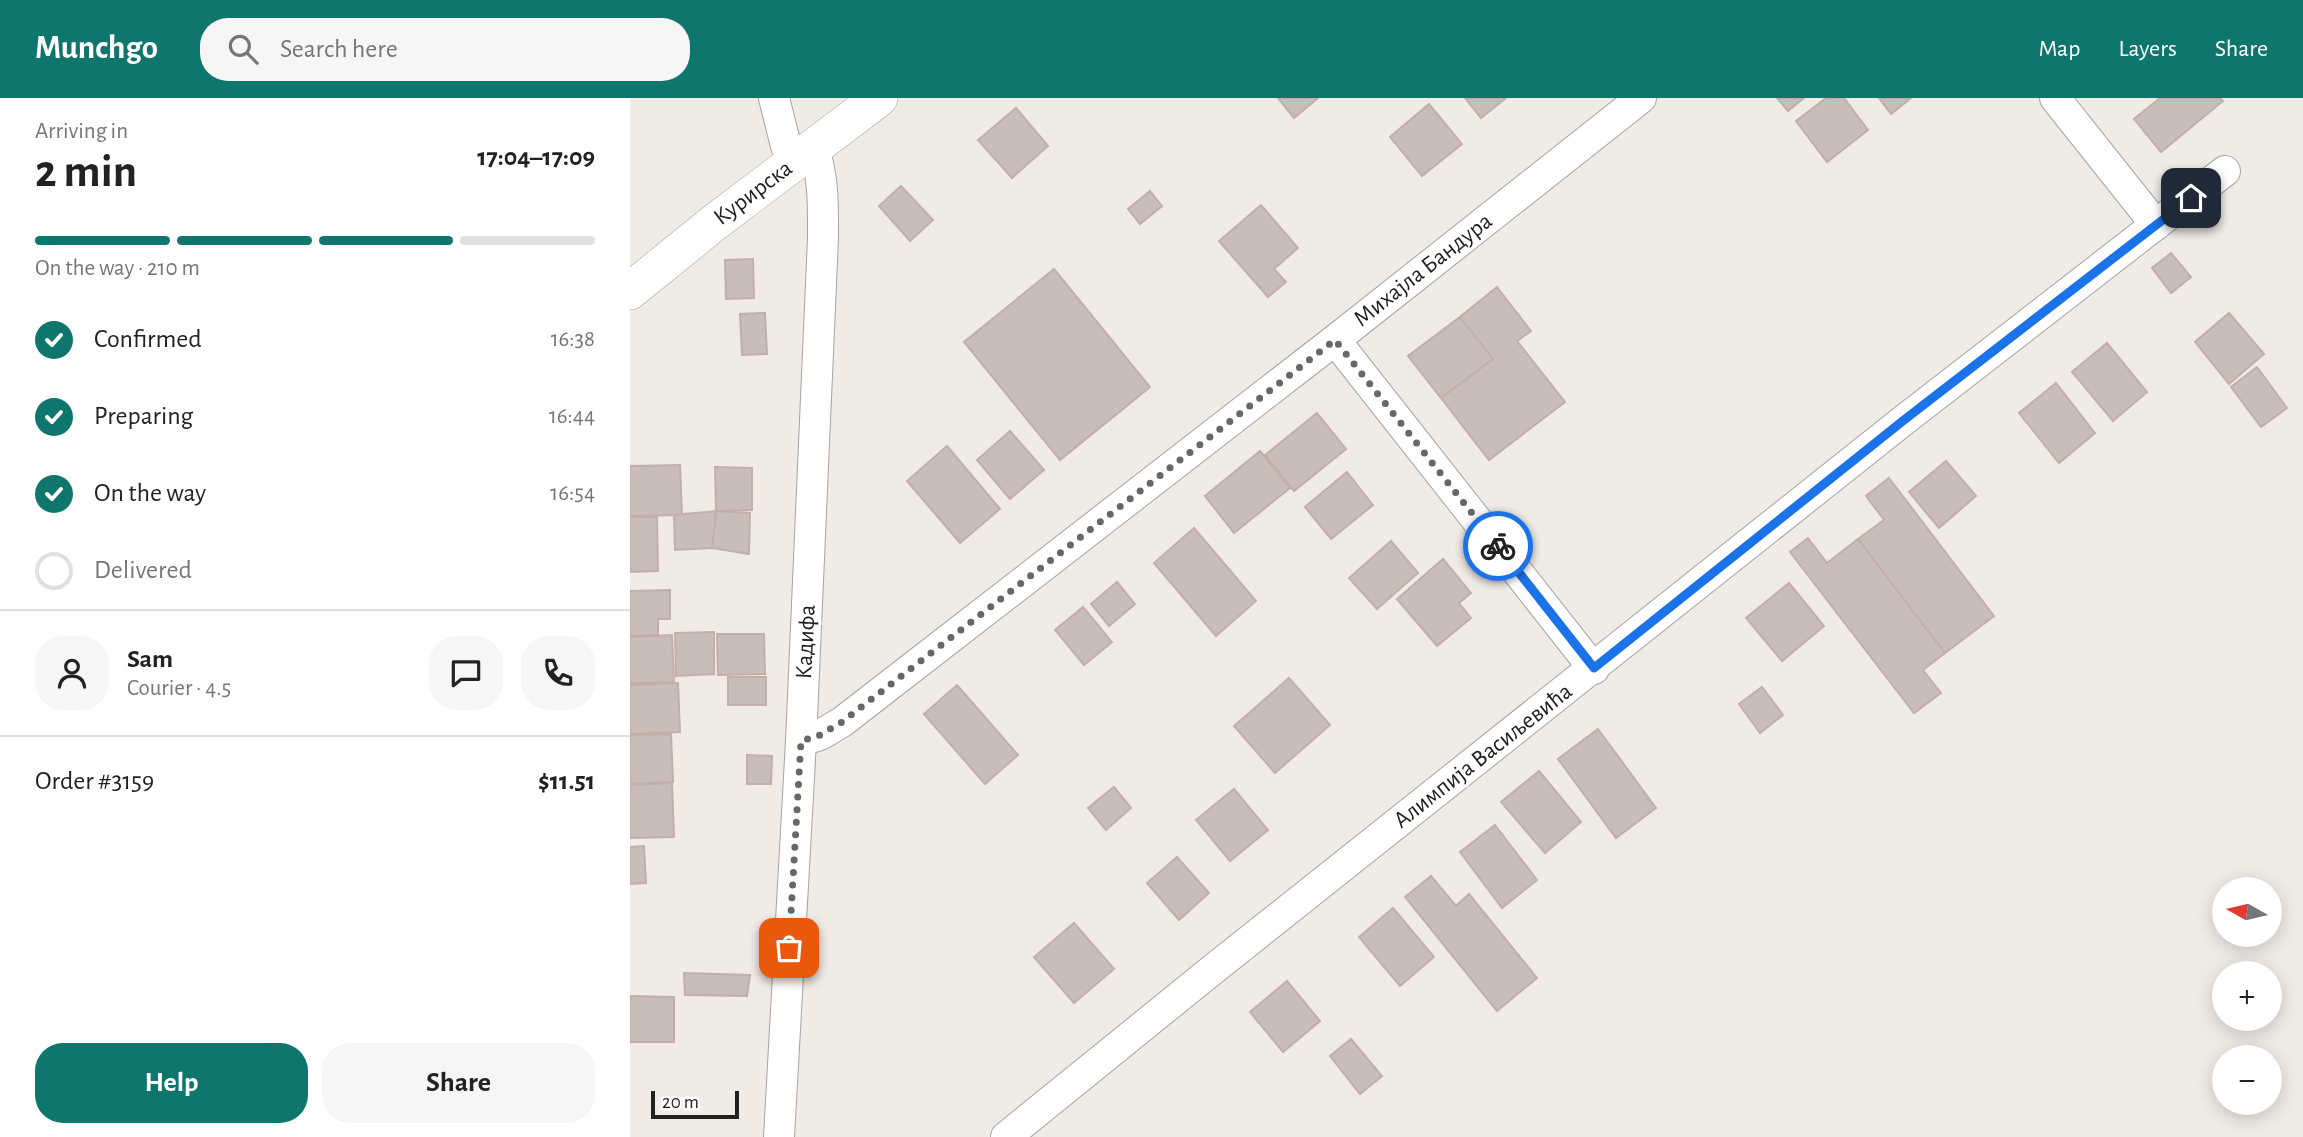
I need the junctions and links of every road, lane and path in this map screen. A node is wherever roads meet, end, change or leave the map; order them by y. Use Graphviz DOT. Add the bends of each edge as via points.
graph roads {
  1 [pos="774,98"];
  2 [pos="879,98"];
  3 [pos="1641,98"];
  4 [pos="2055,98"];
  5 [pos="804,156"];
  6 [pos="2225,171"];
  7 [pos="2156,225"];
  8 [pos="630,291"];
  9 [pos="1335,340"];
  10 [pos="1594,668"];
  11 [pos="801,741"];
  12 [pos="779,1137"];
  13 [pos="1006,1137"];
  1 -- 5 [label="street, Кадифа" via="786,146"];
  2 -- 5 [label="street, Курирска"];
  3 -- 9 [label="street, Михајла Бандура"];
  4 -- 7 [label="street"];
  5 -- 8 [label="street, Курирска"];
  5 -- 11 [label="street, Кадифа" via="821,169 824,192"];
  6 -- 7 [label="street, Алимпија Васиљевића"];
  7 -- 10 [label="street, Алимпија Васиљевића"];
  9 -- 10 [label="street"];
  9 -- 11 [label="street, Михајла Бандура" via="842,722"];
  10 -- 13 [label="street, Алимпија Васиљевића"];
  11 -- 12 [label="street, Кадифа"];
}
